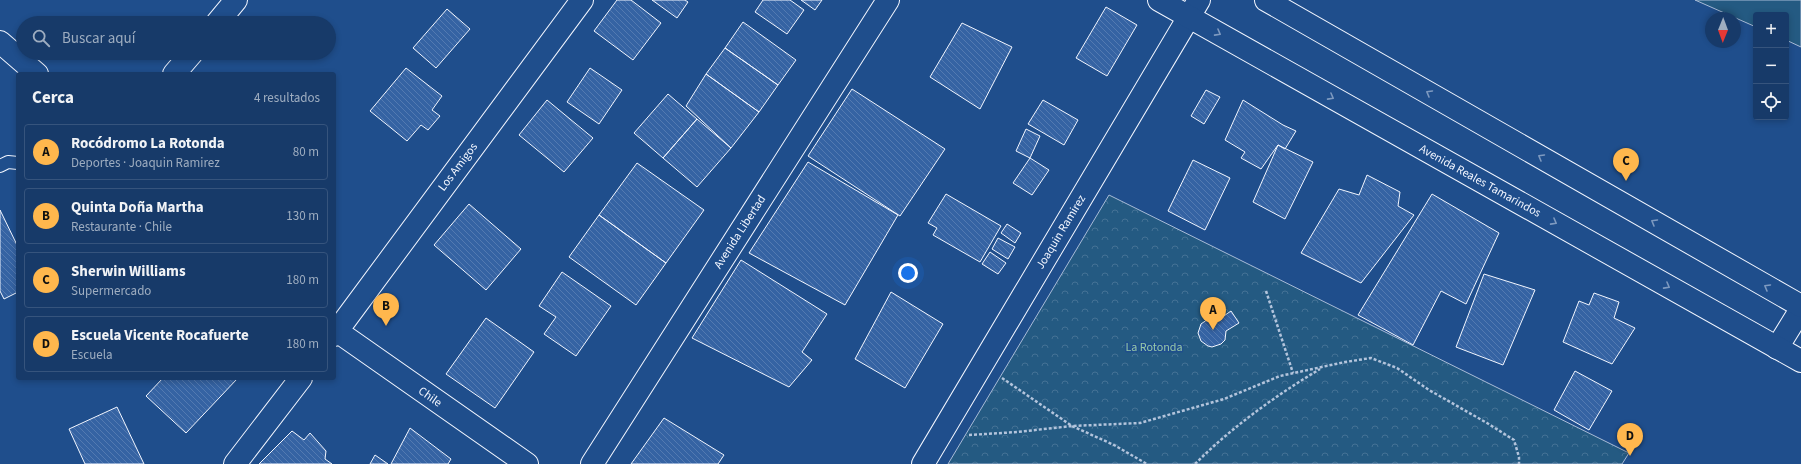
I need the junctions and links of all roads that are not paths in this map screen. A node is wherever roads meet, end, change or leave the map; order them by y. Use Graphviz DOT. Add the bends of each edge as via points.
graph roads {
  1 [pos="236,0"];
  2 [pos="582,0"];
  3 [pos="888,0"];
  4 [pos="1159,0"];
  5 [pos="1266,0"];
  6 [pos="1194,8"];
  7 [pos="223,16"];
  8 [pos="0,42"];
  9 [pos="16,56"];
  10 [pos="21,60"];
  11 [pos="186,60"];
  12 [pos="35,72"];
  13 [pos="176,72"];
  14 [pos="16,163"];
  15 [pos="0,166"];
  16 [pos="1801,306"];
  17 [pos="1801,309"];
  18 [pos="336,331"];
  19 [pos="336,333"];
  20 [pos="1777,348"];
  21 [pos="1801,361"];
  22 [pos="299,380"];
  23 [pos="235,464"];
  24 [pos="527,464"];
  25 [pos="592,464"];
  26 [pos="923,464"];
  1 -- 7 [label="street"];
  2 -- 18 [label="street, Los Amigos"];
  3 -- 25 [label="street, Avenida Libertad"];
  4 -- 6 [label="street, Avenida Reales Tamarindos"];
  16 -- 5 [label="street, one-way"];
  6 -- 20 [label="street, Avenida Reales Tamarindos, one-way"];
  6 -- 26 [label="street, Joaquin Ramirez"];
  8 -- 9 [label="street"];
  10 -- 12 [label="street"];
  11 -- 13 [label="street"];
  14 -- 15 [label="lane" via="8,162"];
  17 -- 20 [label="street"];
  19 -- 24 [label="street, Chile"];
  20 -- 21 [label="street, Avenida Reales Tamarindos"];
  22 -- 23 [label="street"];
}
